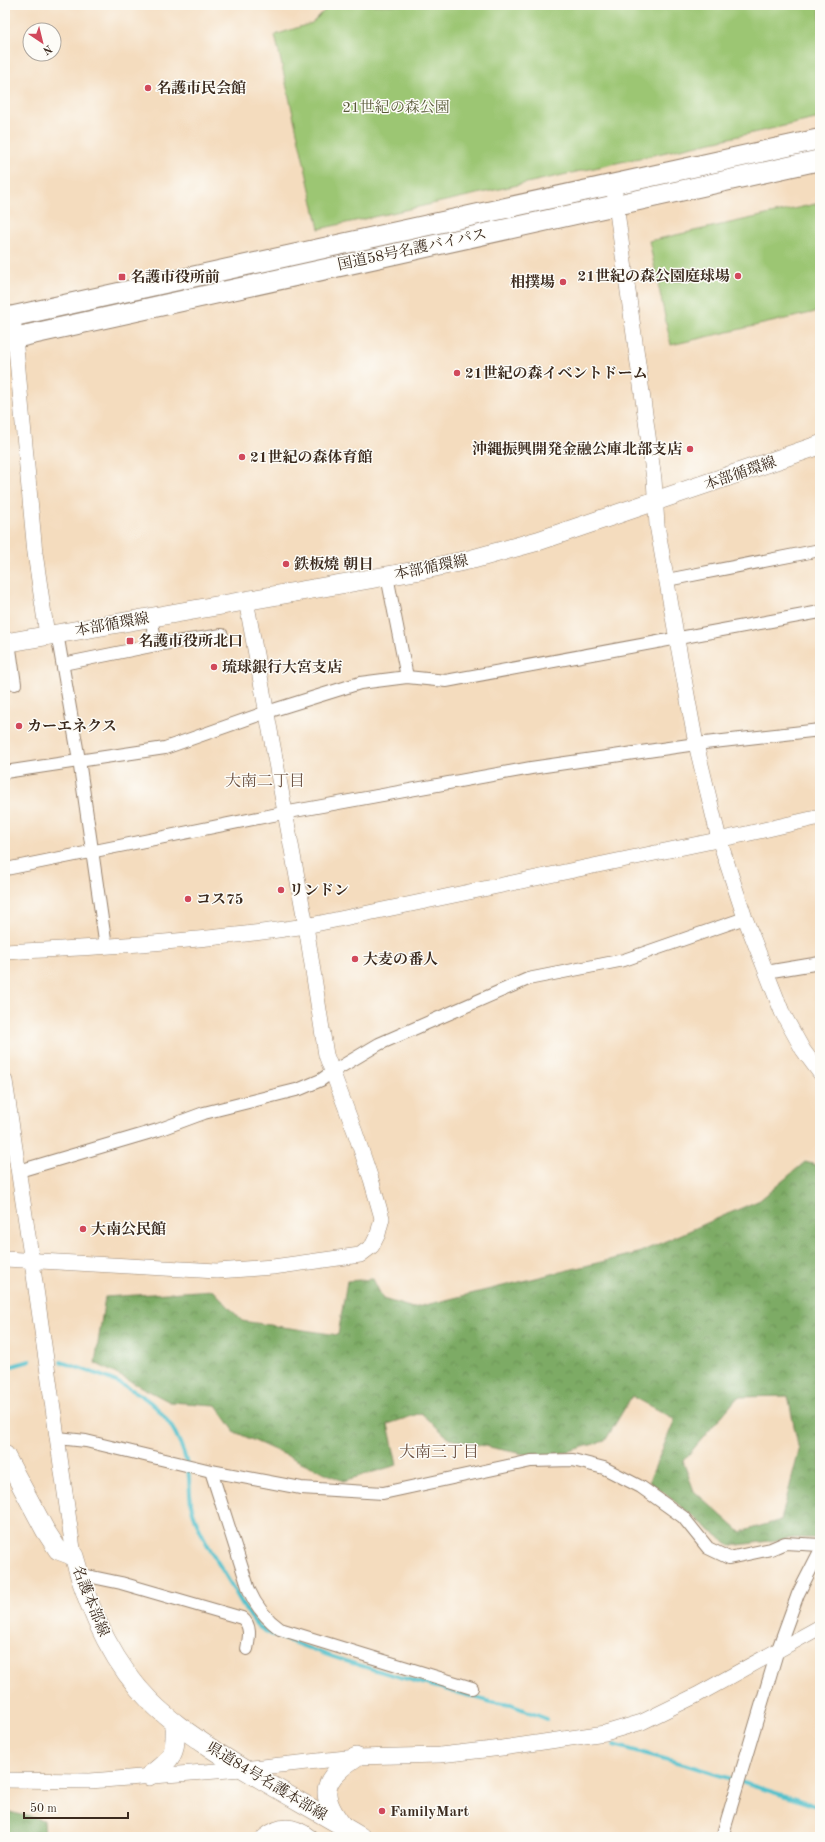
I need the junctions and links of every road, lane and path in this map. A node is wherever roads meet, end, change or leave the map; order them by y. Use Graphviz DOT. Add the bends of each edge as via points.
graph roads {
  1 [pos="820,139"];
  2 [pos="820,160"];
  3 [pos="613,183"];
  4 [pos="616,204"];
  5 [pos="9,317"];
  6 [pos="10,339"];
  7 [pos="820,445"];
  8 [pos="656,501"];
  9 [pos="820,550"];
  10 [pos="387,576"];
  11 [pos="667,580"];
  12 [pos="246,600"];
  13 [pos="820,612"];
  14 [pos="151,617"];
  15 [pos="52,634"];
  16 [pos="222,636"];
  17 [pos="677,640"];
  18 [pos="7,642"];
  19 [pos="156,645"];
  20 [pos="62,664"];
  21 [pos="406,678"];
  22 [pos="16,684"];
  23 [pos="267,712"];
  24 [pos="820,730"];
  25 [pos="696,744"];
  26 [pos="79,760"];
  27 [pos="5,772"];
  28 [pos="285,813"];
  29 [pos="820,817"];
  30 [pos="719,839"];
  31 [pos="92,852"];
  32 [pos="6,869"];
  33 [pos="745,918"];
  34 [pos="306,926"];
  35 [pos="106,947"];
  36 [pos="5,952"];
  37 [pos="820,963"];
  38 [pos="766,972"];
  39 [pos="332,1072"];
  40 [pos="820,1074"];
  41 [pos="5,1081"];
  42 [pos="18,1171"];
  43 [pos="5,1259"];
  44 [pos="32,1261"];
  45 [pos="58,1438"];
  46 [pos="6,1461"];
  47 [pos="211,1471"];
  48 [pos="820,1545"];
  49 [pos="820,1552"];
  50 [pos="76,1565"];
  51 [pos="265,1616"];
  52 [pos="246,1621"];
  53 [pos="820,1627"];
  54 [pos="247,1649"];
  55 [pos="778,1649"];
  56 [pos="472,1688"];
  57 [pos="175,1723"];
  58 [pos="356,1757"];
  59 [pos="242,1769"];
  60 [pos="149,1776"];
  61 [pos="5,1780"];
  62 [pos="342,1826"];
  63 [pos="264,1837"];
  64 [pos="310,1837"];
  65 [pos="361,1837"];
  66 [pos="722,1837"];
  1 -- 3 [label="highway, 国道58号名護バイパス"];
  2 -- 4 [label="highway, 国道58号名護バイパス"];
  3 -- 4 [label="street"];
  3 -- 5 [label="highway, 国道58号名護バイパス"];
  4 -- 6 [label="highway, 国道58号名護バイパス"];
  4 -- 8 [label="street"];
  5 -- 6 [label="street"];
  6 -- 15 [label="street" via="35,553"];
  7 -- 8 [label="main road, 本部循環線"];
  8 -- 10 [label="main road, 本部循環線" via="538,541 473,559"];
  8 -- 11 [label="street" via="657,524"];
  9 -- 11 [label="street"];
  10 -- 12 [label="main road, 本部循環線"];
  10 -- 21 [label="street"];
  11 -- 17 [label="street"];
  12 -- 14 [label="main road, 本部循環線"];
  12 -- 23 [label="street"];
  13 -- 17 [label="street"];
  14 -- 15 [label="main road, 本部循環線"];
  14 -- 19 [label="street"];
  15 -- 18 [label="main road, 本部循環線"];
  15 -- 20 [label="street"];
  16 -- 19 [label="street"];
  17 -- 21 [label="street" via="446,681"];
  17 -- 25 [label="street"];
  18 -- 22 [label="street"];
  19 -- 20 [label="street"];
  20 -- 26 [label="street"];
  21 -- 23 [label="street" via="360,683"];
  23 -- 26 [label="street" via="165,748"];
  23 -- 28 [label="street"];
  24 -- 25 [label="street"];
  25 -- 28 [label="street" via="531,768"];
  25 -- 30 [label="street"];
  26 -- 27 [label="street"];
  26 -- 31 [label="street"];
  28 -- 31 [label="street"];
  28 -- 34 [label="street"];
  29 -- 30 [label="street"];
  30 -- 33 [label="street"];
  30 -- 34 [label="street"];
  31 -- 32 [label="street"];
  31 -- 35 [label="street"];
  33 -- 38 [label="street"];
  33 -- 39 [label="street" via="624,960 528,979 379,1044"];
  34 -- 35 [label="street" via="248,935"];
  34 -- 39 [label="street" via="326,1055"];
  35 -- 36 [label="street"];
  37 -- 38 [label="street"];
  38 -- 40 [label="street" via="782,1012"];
  39 -- 42 [label="street" via="300,1089 204,1113 158,1130"];
  39 -- 44 [label="street" via="355,1132 382,1218 372,1246 360,1255 273,1267 217,1271"];
  41 -- 42 [label="street"];
  42 -- 44 [label="street"];
  43 -- 44 [label="street"];
  44 -- 45 [label="street"];
  45 -- 47 [label="street" via="86,1441"];
  45 -- 50 [label="street"];
  46 -- 50 [label="main road, 名護本部線" via="58,1550"];
  47 -- 48 [label="street" via="300,1488 383,1493 530,1461 573,1460 604,1468 641,1487 683,1517 708,1548 729,1558 764,1551 785,1543"];
  47 -- 51 [label="street" via="249,1590 254,1602"];
  49 -- 55 [label="street" via="798,1594"];
  50 -- 52 [label="street" via="121,1582 239,1616"];
  50 -- 57 [label="main road, 名護本部線" via="99,1626 122,1666 151,1702"];
  51 -- 52 [label="street"];
  51 -- 56 [label="street" via="280,1629"];
  52 -- 54 [label="street" via="249,1636"];
  53 -- 55 [label="street"];
  55 -- 58 [label="street" via="642,1722 606,1733 440,1755"];
  55 -- 66 [label="street"];
  57 -- 59 [label="main road, 県道84号名護本部線"];
  57 -- 60 [label="main road" via="176,1744 170,1759"];
  58 -- 59 [label="street"];
  58 -- 62 [label="main road" via="335,1772 328,1783 326,1795 331,1811"];
  59 -- 60 [label="street"];
  59 -- 62 [label="main road, 県道84号名護本部線"];
  60 -- 61 [label="street" via="90,1781"];
  62 -- 65 [label="main road, 県道84号名護本部線"];
  63 -- 64 [label="street" via="276,1829 287,1826 300,1829"];
}
